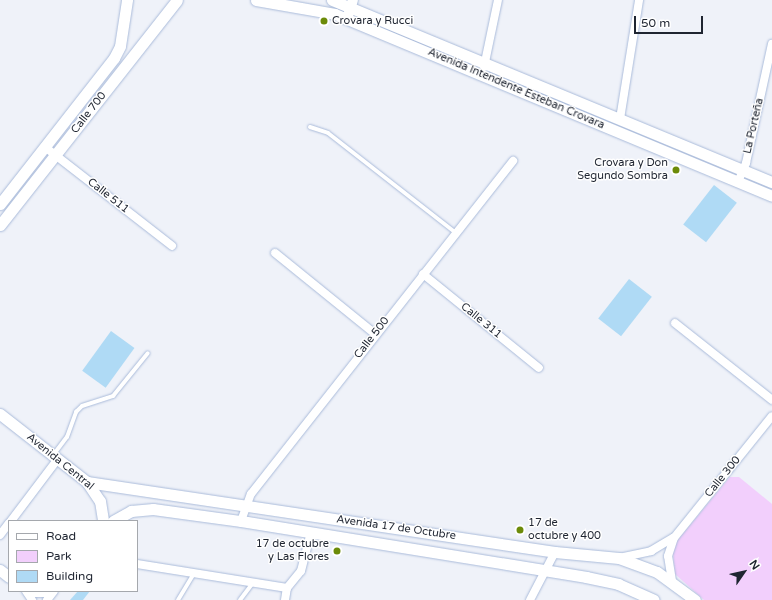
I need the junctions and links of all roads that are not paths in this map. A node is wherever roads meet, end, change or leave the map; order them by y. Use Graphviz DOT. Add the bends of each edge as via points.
graph roads {
  1 [pos="127,0"];
  2 [pos="177,0"];
  3 [pos="256,0"];
  4 [pos="332,0"];
  5 [pos="498,0"];
  6 [pos="639,0"];
  7 [pos="352,4"];
  8 [pos="346,19"];
  9 [pos="772,49"];
  10 [pos="485,63"];
  11 [pos="481,74"];
  12 [pos="620,119"];
  13 [pos="310,127"];
  14 [pos="45,147"];
  15 [pos="56,156"];
  16 [pos="513,161"];
  17 [pos="744,170"];
  18 [pos="738,182"];
  19 [pos="772,182"];
  20 [pos="772,196"];
  21 [pos="0,204"];
  22 [pos="0,225"];
  23 [pos="456,233"];
  24 [pos="172,246"];
  25 [pos="275,253"];
  26 [pos="424,274"];
  27 [pos="675,323"];
  28 [pos="375,334"];
  29 [pos="148,353"];
  30 [pos="539,368"];
  31 [pos="772,400"];
  32 [pos="0,414"];
  33 [pos="772,416"];
  34 [pos="55,458"];
  35 [pos="88,482"];
  36 [pos="244,506"];
  37 [pos="11,520"];
  38 [pos="103,520"];
  39 [pos="115,520"];
  40 [pos="241,521"];
  41 [pos="8,525"];
  42 [pos="311,532"];
  43 [pos="0,535"];
  44 [pos="674,538"];
  45 [pos="555,552"];
  46 [pos="619,558"];
  47 [pos="138,564"];
  48 [pos="0,570"];
  49 [pos="547,571"];
  50 [pos="194,573"];
  51 [pos="8,576"];
  52 [pos="672,581"];
  53 [pos="254,583"];
  54 [pos="287,588"];
  55 [pos="691,599"];
  56 [pos="178,600"];
  57 [pos="240,600"];
  58 [pos="285,600"];
  59 [pos="530,600"];
  60 [pos="654,600"];
  1 -- 14 [label="main road, Calle 700" via="117,52"];
  2 -- 15 [label="main road, Calle 700"];
  3 -- 8 [label="main road, Avenida Intendente Esteban Crovara" via="327,12"];
  4 -- 7 [label="main road, Avenida Intendente Esteban Crovara"];
  5 -- 10 [label="street"];
  6 -- 12 [label="street"];
  7 -- 8 [label="street"];
  7 -- 10 [label="main road, Avenida Intendente Esteban Crovara"];
  8 -- 11 [label="main road, Avenida Intendente Esteban Crovara"];
  9 -- 17 [label="street, La Porteña"];
  10 -- 11 [label="street"];
  10 -- 12 [label="main road, Avenida Intendente Esteban Crovara"];
  11 -- 18 [label="main road, Avenida Intendente Esteban Crovara"];
  12 -- 17 [label="main road, Avenida Intendente Esteban Crovara"];
  13 -- 23 [label="lane" via="328,133"];
  14 -- 15 [label="street, Calle 511"];
  14 -- 21 [label="main road, Calle 700"];
  15 -- 22 [label="main road, Calle 700"];
  15 -- 24 [label="street, Calle 511"];
  16 -- 23 [label="street, Calle 500"];
  17 -- 18 [label="street, La Porteña"];
  17 -- 19 [label="main road, Avenida Intendente Esteban Crovara"];
  18 -- 20 [label="main road, Avenida Intendente Esteban Crovara"];
  23 -- 26 [label="street, Calle 500"];
  25 -- 28 [label="street"];
  26 -- 28 [label="street, Calle 500"];
  26 -- 30 [label="street, Calle 311"];
  27 -- 31 [label="street"];
  28 -- 36 [label="street, Calle 500"];
  29 -- 34 [label="lane" via="113,396 82,406 76,412 67,437"];
  32 -- 34 [label="main road, Avenida Central"];
  33 -- 44 [label="street, Calle 300"];
  34 -- 35 [label="main road, Avenida Central"];
  34 -- 37 [label="street"];
  35 -- 36 [label="main road, Avenida 17 de Octubre"];
  35 -- 38 [label="main road, Avenida Central" via="100,501"];
  36 -- 40 [label="street, Calle 500"];
  36 -- 45 [label="main road, Avenida 17 de Octubre"];
  39 -- 40 [label="main road, Avenida 17 de Octubre" via="131,511 152,509"];
  40 -- 42 [label="main road, Avenida 17 de Octubre"];
  41 -- 43 [label="street"];
  42 -- 49 [label="main road, Avenida 17 de Octubre"];
  42 -- 54 [label="street" via="301,571"];
  44 -- 46 [label="street" via="651,551"];
  44 -- 52 [label="street" via="668,556"];
  45 -- 46 [label="main road, Avenida 17 de Octubre"];
  45 -- 49 [label="street"];
  46 -- 52 [label="main road, Avenida 17 de Octubre"];
  47 -- 50 [label="street"];
  48 -- 51 [label="main road"];
  49 -- 59 [label="street"];
  49 -- 60 [label="main road, Avenida 17 de Octubre" via="603,580"];
  50 -- 53 [label="street"];
  50 -- 56 [label="lane"];
  52 -- 55 [label="main road, Avenida 17 de Octubre"];
  53 -- 54 [label="street"];
  53 -- 57 [label="lane"];
  54 -- 58 [label="street"];
}
